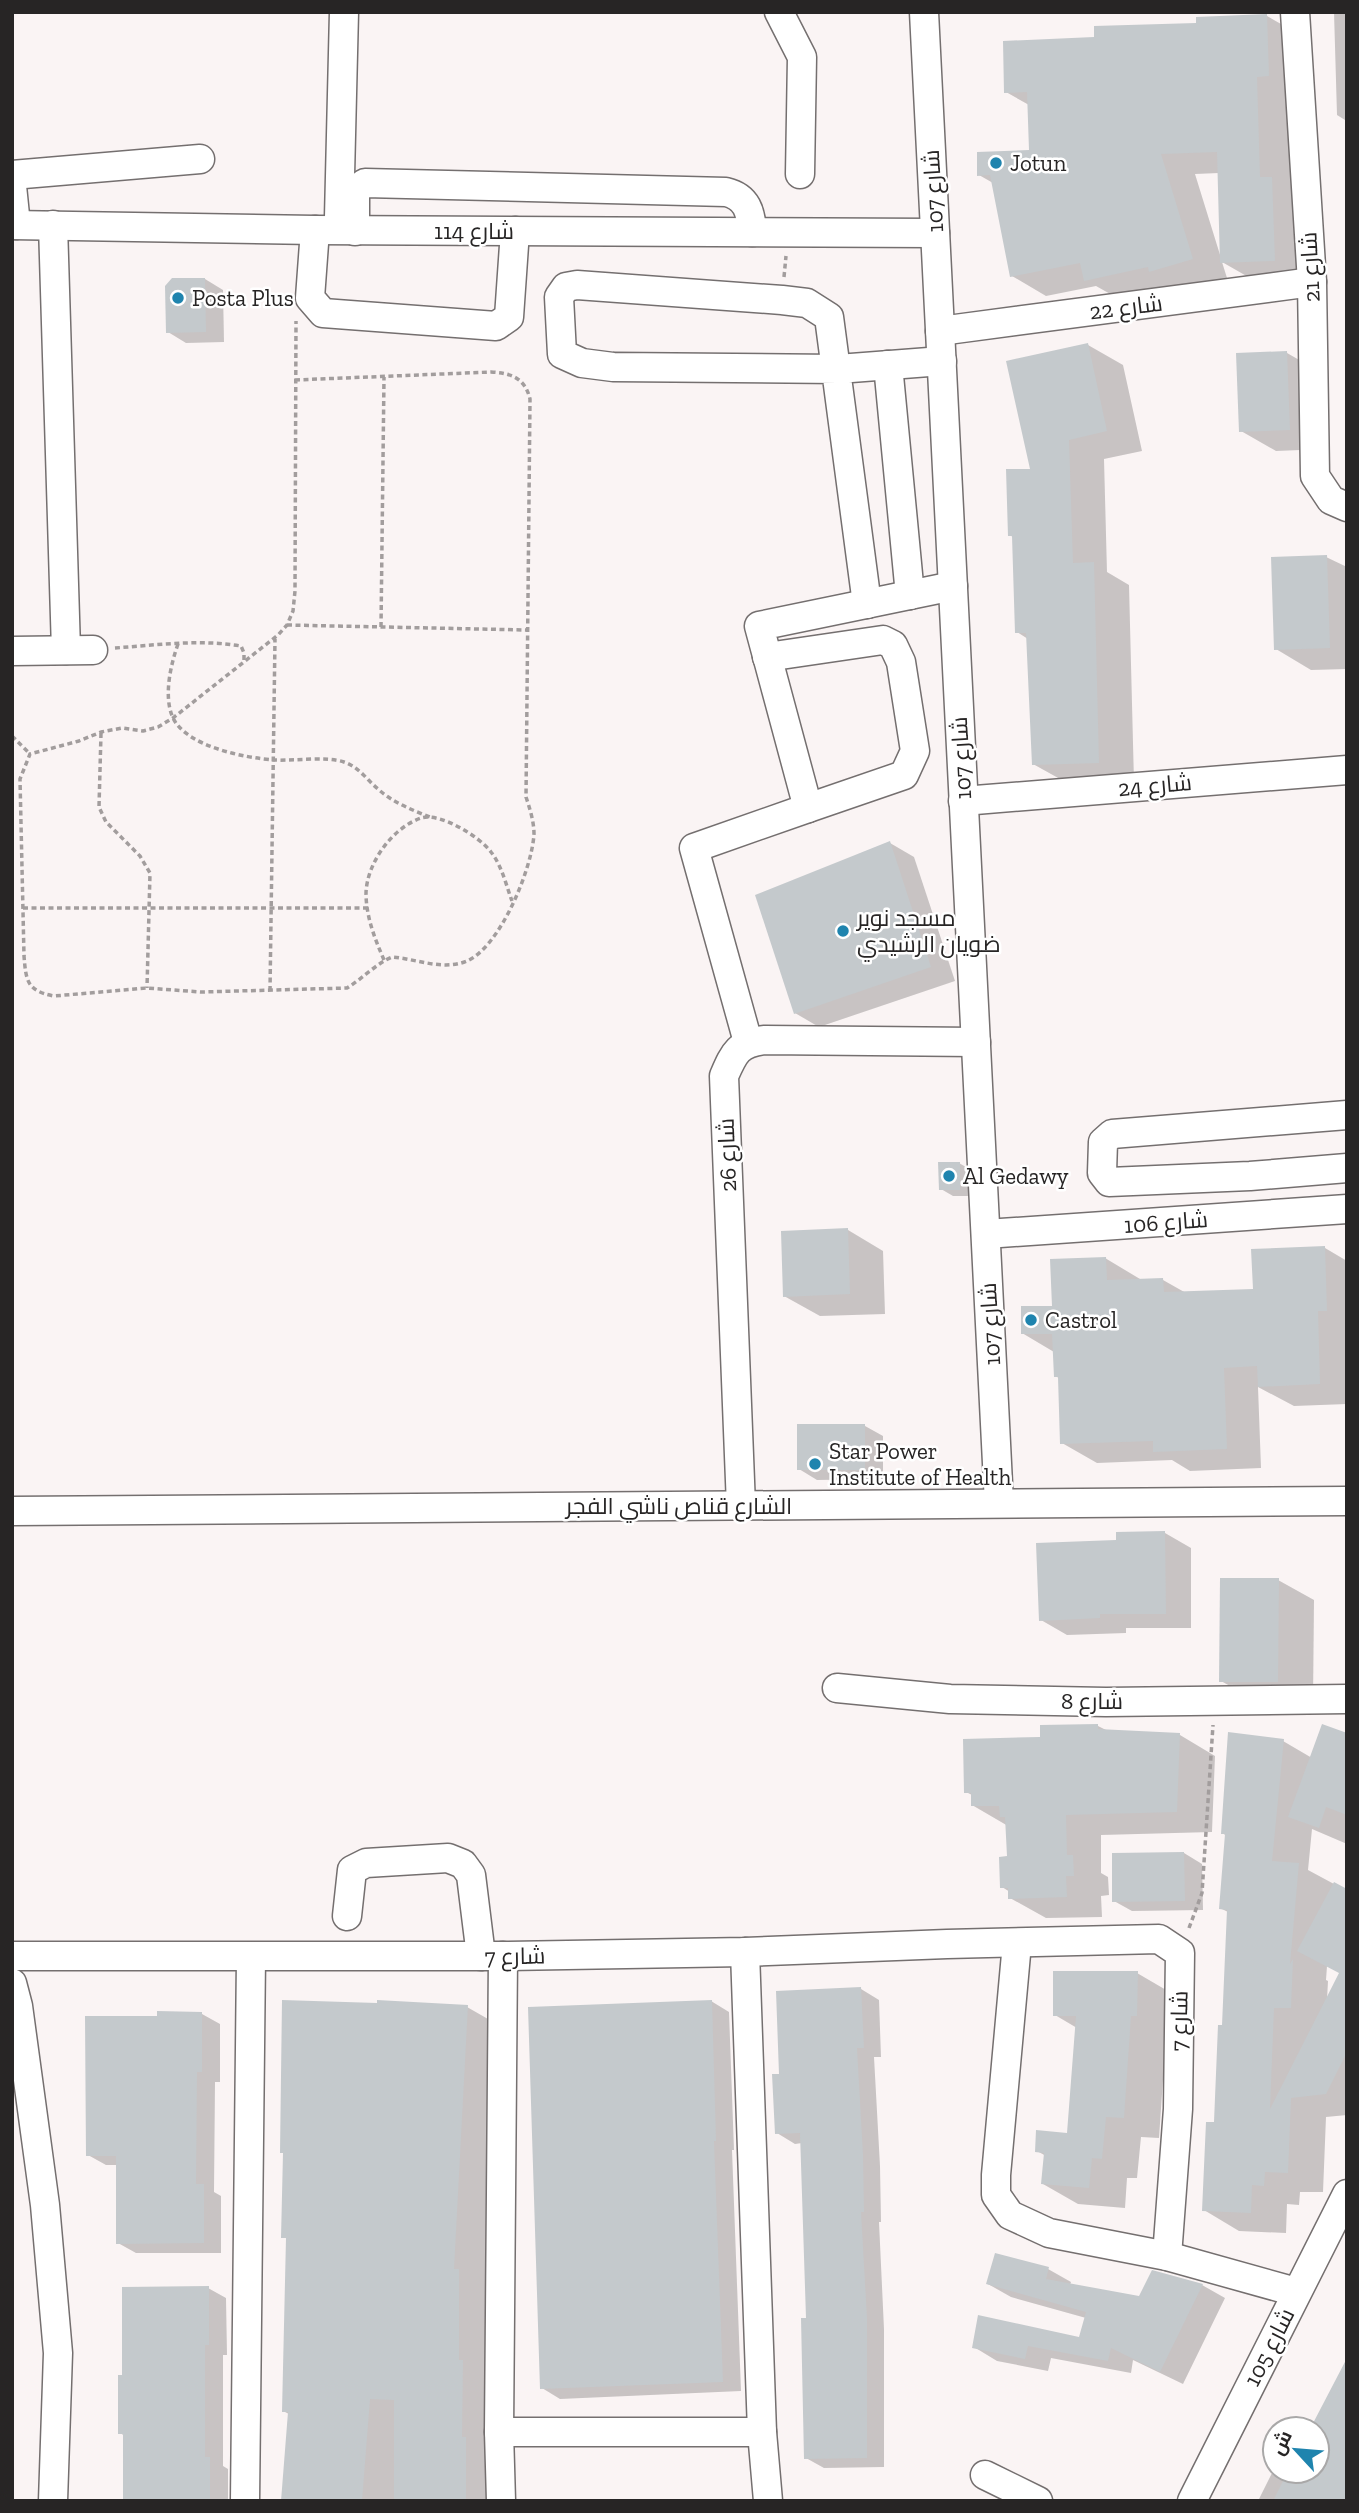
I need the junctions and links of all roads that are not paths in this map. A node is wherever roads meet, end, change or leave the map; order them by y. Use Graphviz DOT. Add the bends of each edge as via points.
graph roads {
  1 [pos="344,12"];
  2 [pos="779,12"];
  3 [pos="924,12"];
  4 [pos="1295,12"];
  5 [pos="200,159"];
  6 [pos="800,174"];
  7 [pos="12,175"];
  8 [pos="12,186"];
  9 [pos="14,225"];
  10 [pos="53,225"];
  11 [pos="336,230"];
  12 [pos="515,231"];
  13 [pos="752,232"];
  14 [pos="935,233"];
  15 [pos="1312,282"];
  16 [pos="940,331"];
  17 [pos="942,361"];
  18 [pos="888,365"];
  19 [pos="838,369"];
  20 [pos="1347,507"];
  21 [pos="953,586"];
  22 [pos="910,595"];
  23 [pos="867,604"];
  24 [pos="12,651"];
  25 [pos="767,657"];
  26 [pos="1347,770"];
  27 [pos="963,801"];
  28 [pos="808,808"];
  29 [pos="748,1042"];
  30 [pos="976,1042"];
  31 [pos="1347,1115"];
  32 [pos="1347,1168"];
  33 [pos="1250,1176"];
  34 [pos="1347,1209"];
  35 [pos="1249,1216"];
  36 [pos="986,1234"];
  37 [pos="1347,1501"];
  38 [pos="999,1503"];
  39 [pos="741,1506"];
  40 [pos="12,1511"];
  41 [pos="837,1688"];
  42 [pos="1347,1699"];
  43 [pos="347,1916"];
  44 [pos="1017,1943"];
  45 [pos="745,1952"];
  46 [pos="12,1956"];
  47 [pos="492,1956"];
  48 [pos="251,1957"];
  49 [pos="12,1983"];
  50 [pos="1347,2194"];
  51 [pos="1167,2256"];
  52 [pos="1296,2292"];
  53 [pos="499,2432"];
  54 [pos="762,2432"];
  55 [pos="985,2475"];
  56 [pos="52,2501"];
  57 [pos="245,2501"];
  58 [pos="501,2501"];
  59 [pos="768,2501"];
  60 [pos="1038,2501"];
  61 [pos="1192,2501"];
  1 -- 11 [label="street"];
  2 -- 6 [label="street" via="802,57"];
  3 -- 14 [label="street, شارع 107"];
  4 -- 15 [label="street, شارع 21"];
  5 -- 7 [label="street"];
  8 -- 9 [label="street"];
  9 -- 10 [label="street, شارع 114"];
  10 -- 11 [label="street, شارع 114"];
  10 -- 24 [label="street" via="80,650"];
  11 -- 12 [label="street, شارع 114"];
  11 -- 12 [label="street" via="310,298 323,313 496,326 509,317"];
  11 -- 13 [label="street" via="357,189 370,183 726,192 745,202"];
  12 -- 13 [label="street, شارع 114"];
  13 -- 14 [label="street, شارع 114"];
  14 -- 16 [label="street, شارع 107"];
  15 -- 16 [label="street, شارع 22"];
  15 -- 20 [label="street, شارع 21" via="1315,476 1331,500"];
  16 -- 17 [label="street, شارع 107"];
  17 -- 18 [label="street"];
  17 -- 21 [label="street, شارع 107"];
  18 -- 19 [label="street"];
  18 -- 22 [label="street"];
  19 -- 19 [label="street" via="829,317 807,303 578,285 566,287 559,297 562,354 583,363"];
  19 -- 23 [label="street"];
  21 -- 22 [label="street"];
  21 -- 27 [label="street, شارع 107"];
  22 -- 23 [label="street"];
  23 -- 25 [label="street" via="759,626"];
  25 -- 28 [label="street"];
  25 -- 28 [label="street" via="883,640 893,645 901,662 915,751 904,775"];
  26 -- 27 [label="street, شارع 24"];
  27 -- 30 [label="street, شارع 107"];
  28 -- 29 [label="street" via="694,848"];
  29 -- 30 [label="street"];
  29 -- 39 [label="street, شارع 26" via="733,1055 724,1076"];
  30 -- 36 [label="street, شارع 107"];
  31 -- 33 [label="street" via="1112,1133 1103,1142 1102,1173 1109,1182"];
  32 -- 33 [label="street"];
  33 -- 35 [label="street"];
  34 -- 35 [label="street, شارع 106"];
  35 -- 36 [label="street, شارع 106"];
  36 -- 38 [label="street, شارع 107"];
  37 -- 38 [label="street, الشارع قناص ناشي الفجر"];
  38 -- 39 [label="street, الشارع قناص ناشي الفجر"];
  39 -- 40 [label="street, الشارع قناص ناشي الفجر"];
  41 -- 42 [label="street, شارع 8" via="950,1699"];
  43 -- 47 [label="street" via="352,1870 366,1863 448,1858 463,1864 471,1875"];
  44 -- 45 [label="street, شارع 7"];
  44 -- 51 [label="street" via="996,2195 1010,2216 1049,2233"];
  44 -- 51 [label="street, شارع 7" via="1159,1939 1180,1953 1178,2109"];
  45 -- 47 [label="street, شارع 7"];
  45 -- 54 [label="street"];
  46 -- 48 [label="street, شارع 7"];
  47 -- 48 [label="street, شارع 7"];
  47 -- 53 [label="street"];
  48 -- 57 [label="street"];
  49 -- 56 [label="street" via="45,2205 58,2353"];
  50 -- 52 [label="street, شارع 105"];
  51 -- 52 [label="street"];
  52 -- 61 [label="street, شارع 105"];
  53 -- 54 [label="street"];
  53 -- 58 [label="street"];
  54 -- 59 [label="street"];
  55 -- 60 [label="street"];
}
